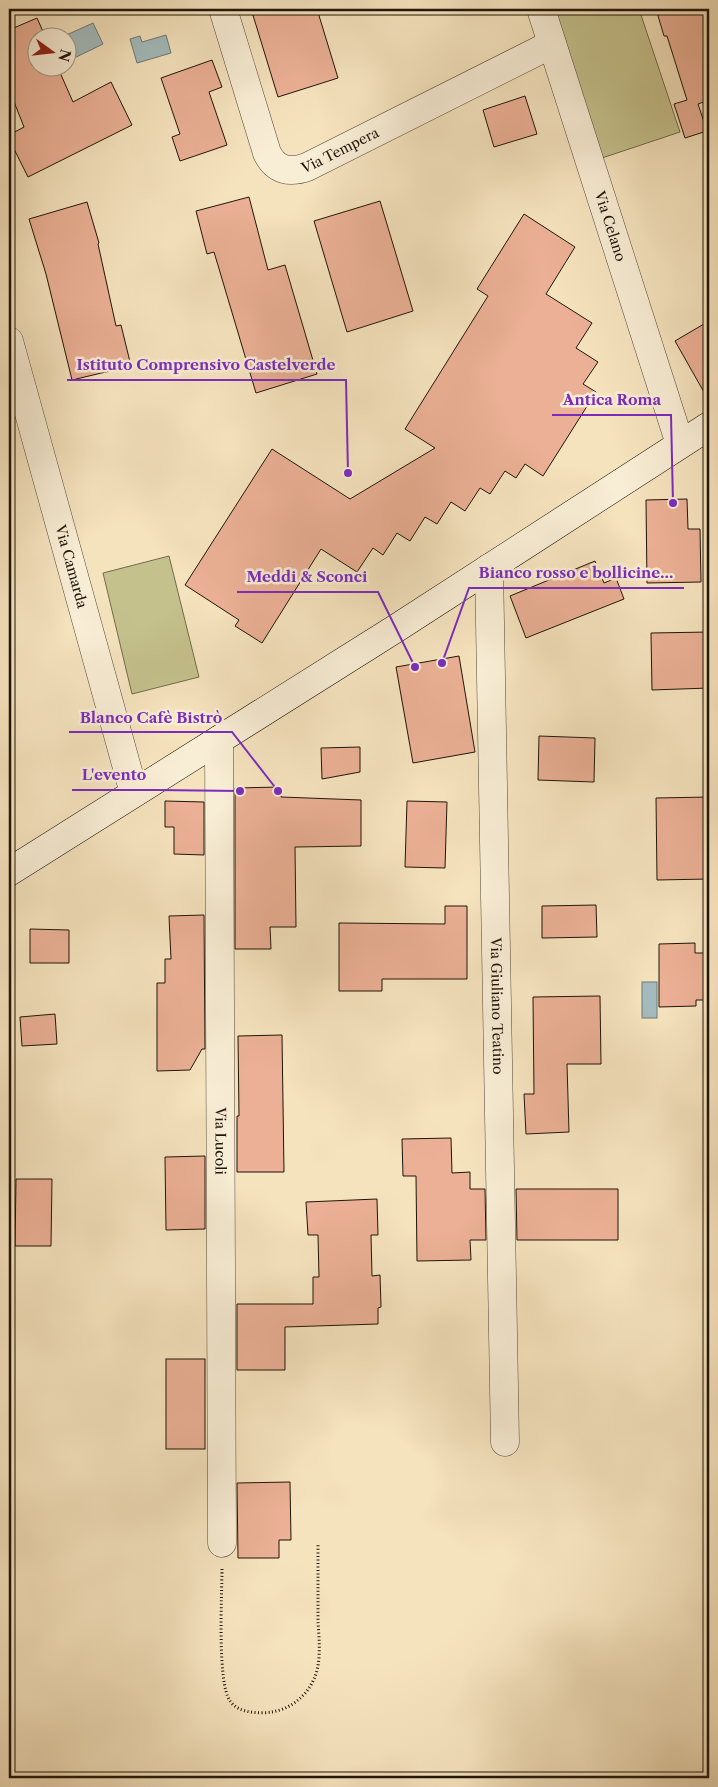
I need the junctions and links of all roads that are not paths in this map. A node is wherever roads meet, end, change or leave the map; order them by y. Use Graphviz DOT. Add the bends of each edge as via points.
graph roads {
  1 [pos="223,9"];
  2 [pos="541,9"];
  3 [pos="552,44"];
  4 [pos="9,340"];
  5 [pos="709,426"];
  6 [pos="680,444"];
  7 [pos="489,568"];
  8 [pos="219,740"];
  9 [pos="134,793"];
  10 [pos="9,872"];
  11 [pos="505,1442"];
  12 [pos="222,1543"];
  1 -- 3 [label="street, Via Tempera" via="268,153 276,166 290,171 307,167"];
  2 -- 3 [label="street, Via Celano"];
  3 -- 6 [label="street, Via Celano"];
  4 -- 9 [label="street, Via Camarda"];
  5 -- 6 [label="street"];
  6 -- 7 [label="street"];
  7 -- 8 [label="street"];
  7 -- 11 [label="street, Via Giuliano Teatino"];
  8 -- 9 [label="street"];
  8 -- 12 [label="street, Via Lucoli"];
  9 -- 10 [label="street"];
}
